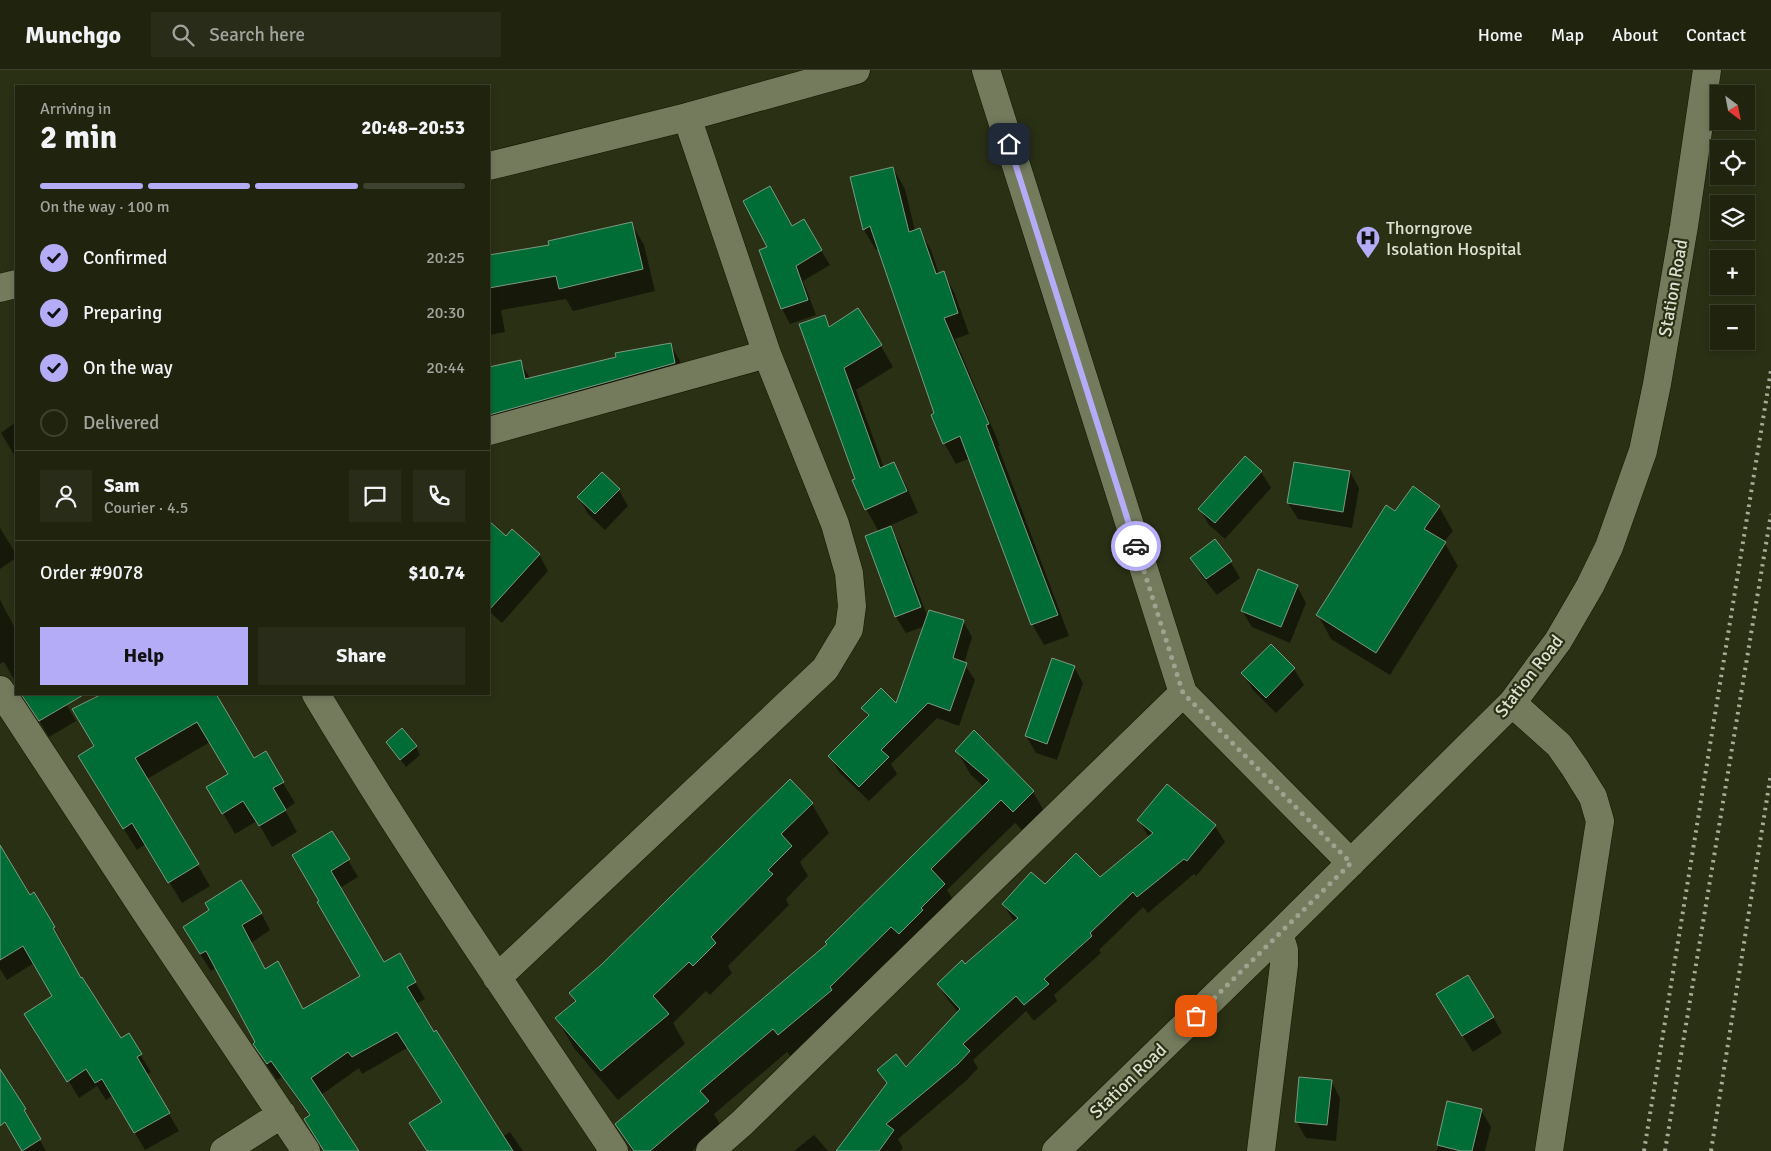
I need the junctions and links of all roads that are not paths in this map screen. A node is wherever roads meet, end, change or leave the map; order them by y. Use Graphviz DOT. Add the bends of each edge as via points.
graph roads {
  1 [pos="856,70"];
  2 [pos="986,70"];
  3 [pos="1707,70"];
  4 [pos="687,117"];
  5 [pos="490,166"];
  6 [pos="15,284"];
  7 [pos="0,288"];
  8 [pos="767,354"];
  9 [pos="490,431"];
  10 [pos="0,690"];
  11 [pos="1183,693"];
  12 [pos="317,695"];
  13 [pos="1512,703"];
  14 [pos="1351,863"];
  15 [pos="1279,934"];
  16 [pos="497,978"];
  17 [pos="282,1114"];
  18 [pos="224,1151"];
  19 [pos="306,1151"];
  20 [pos="614,1151"];
  21 [pos="710,1151"];
  22 [pos="1056,1151"];
  23 [pos="1261,1151"];
  24 [pos="1549,1151"];
  1 -- 4 [label="street"];
  2 -- 11 [label="street"];
  3 -- 13 [label="street, Station Road" via="1684,226 1643,451 1609,547 1590,586 1558,641"];
  4 -- 5 [label="street"];
  4 -- 8 [label="street"];
  6 -- 7 [label="street"];
  8 -- 9 [label="street"];
  8 -- 16 [label="street" via="835,524 848,573 852,606 850,629 825,668"];
  10 -- 17 [label="street"];
  11 -- 14 [label="street"];
  11 -- 21 [label="street"];
  12 -- 16 [label="street"];
  13 -- 14 [label="street, Station Road"];
  13 -- 24 [label="street" via="1559,744 1593,797 1600,821"];
  14 -- 15 [label="street, Station Road"];
  15 -- 22 [label="street, Station Road"];
  15 -- 23 [label="street" via="1284,965"];
  16 -- 20 [label="street"];
  17 -- 18 [label="street"];
  17 -- 19 [label="street"];
}
